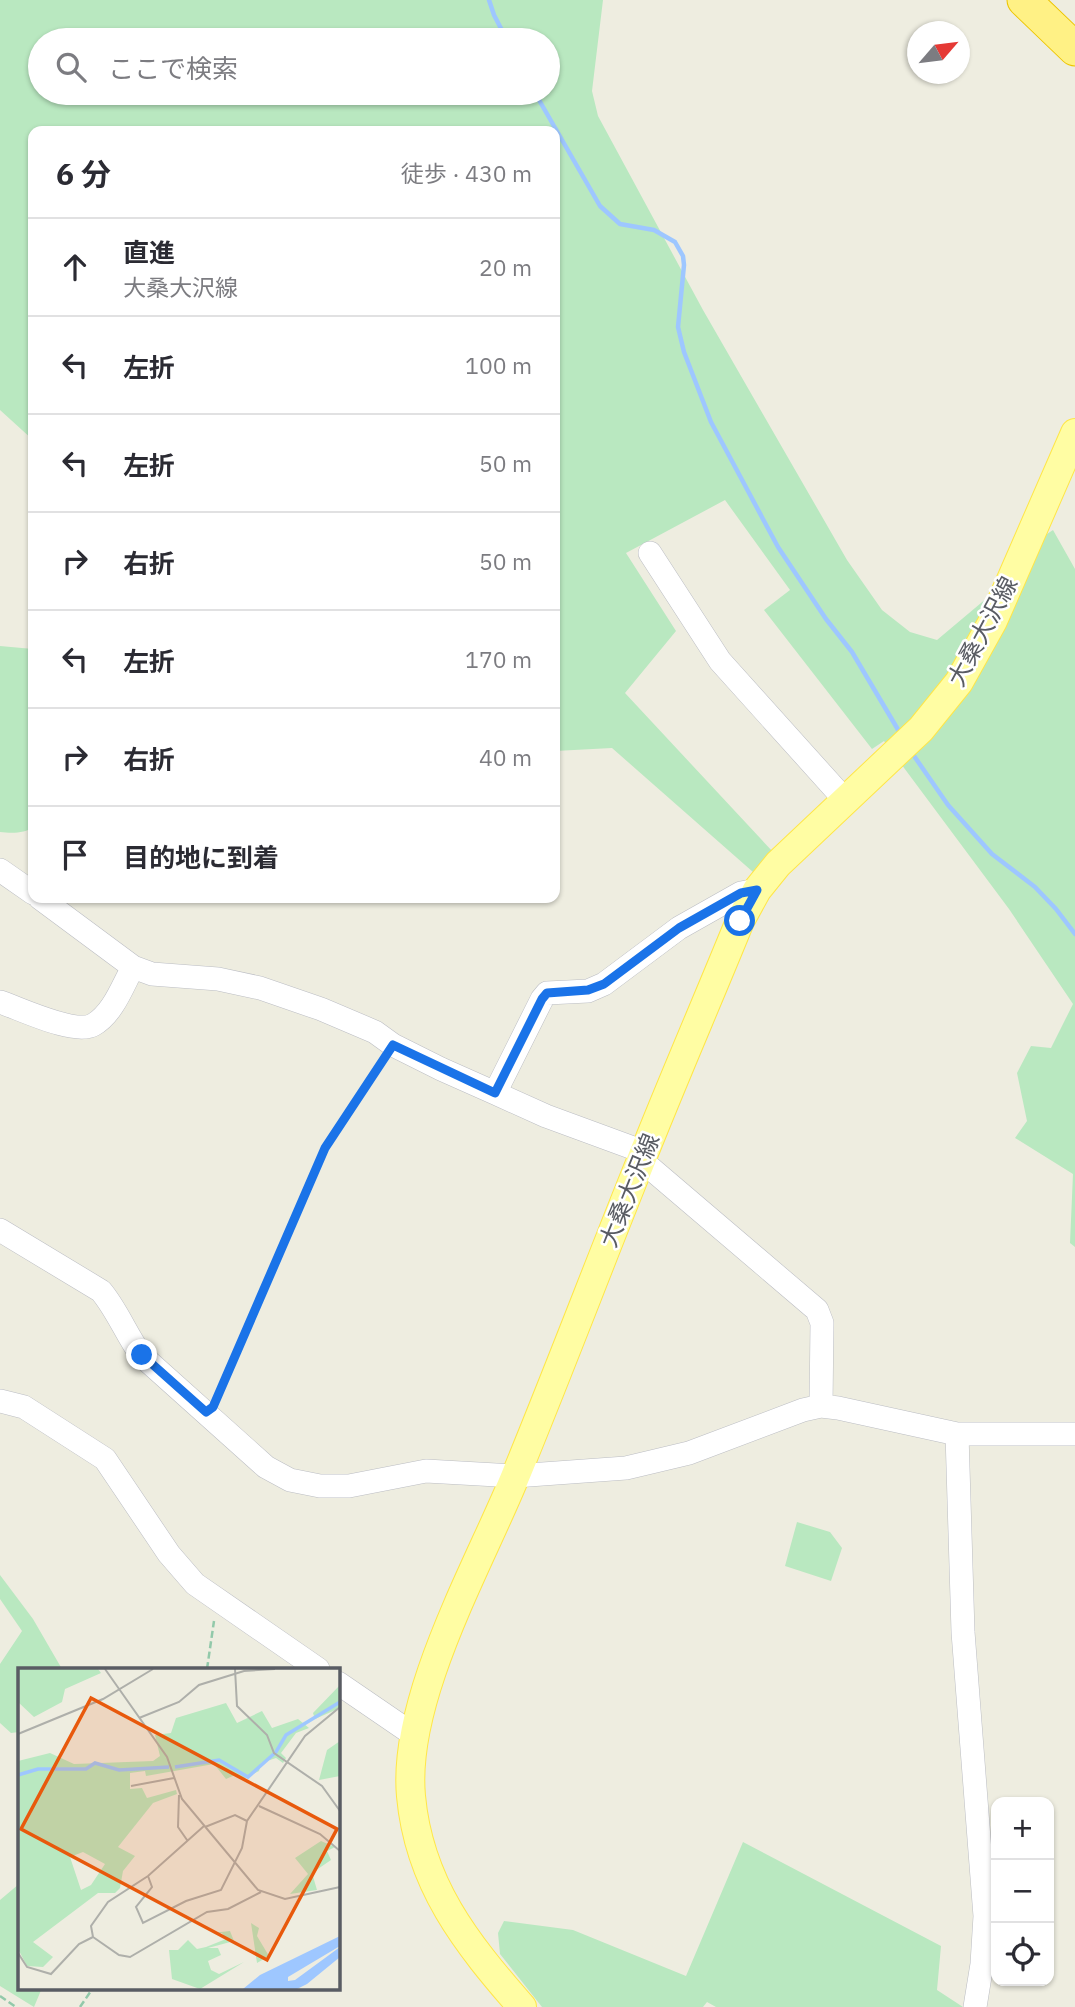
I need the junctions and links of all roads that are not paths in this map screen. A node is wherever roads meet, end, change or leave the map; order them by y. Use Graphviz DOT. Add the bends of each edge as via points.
graph roads {
  1 [pos="1024,0"];
  2 [pos="1075,49"];
  3 [pos="1075,433"];
  4 [pos="650,553"];
  5 [pos="845,800"];
  6 [pos="0,870"];
  7 [pos="28,890"];
  8 [pos="757,890"];
  9 [pos="47,903"];
  10 [pos="133,967"];
  11 [pos="0,1002"];
  12 [pos="495,1093"];
  13 [pos="642,1156"];
  14 [pos="0,1230"];
  15 [pos="0,1401"];
  16 [pos="821,1406"];
  17 [pos="957,1434"];
  18 [pos="1075,1434"];
  19 [pos="515,1476"];
  20 [pos="317,1668"];
  21 [pos="340,1684"];
  22 [pos="414,1735"];
  23 [pos="522,2007"];
  24 [pos="975,2007"];
  1 -- 2 [label="highway"];
  3 -- 5 [label="main road, 大桑大沢線" via="993,621 959,682 921,729"];
  4 -- 5 [label="street" via="720,661"];
  5 -- 8 [label="main road, 大桑大沢線"];
  6 -- 7 [label="street"];
  8 -- 12 [label="street" via="741,893 679,928 604,984 547,993"];
  8 -- 13 [label="main road, 大桑大沢線"];
  9 -- 10 [label="street"];
  10 -- 11 [label="street" via="111,1008 93,1025 73,1027"];
  10 -- 12 [label="street" via="152,974 218,979 260,988 321,1009"];
  12 -- 13 [label="street"];
  13 -- 16 [label="street" via="817,1310 822,1323"];
  13 -- 19 [label="main road, 大桑大沢線"];
  14 -- 19 [label="street" via="101,1291 142,1355 266,1468 290,1480 349,1486 426,1471"];
  15 -- 20 [label="street" via="24,1407 105,1459 195,1584"];
  16 -- 17 [label="street"];
  16 -- 19 [label="street" via="689,1453 626,1468"];
  17 -- 18 [label="street"];
  17 -- 24 [label="street" via="963,1632 985,1916"];
  19 -- 22 [label="main road, 大桑大沢線" via="442,1644"];
  21 -- 22 [label="street"];
  22 -- 23 [label="main road, 大桑大沢線" via="411,1794 421,1855 451,1917"];
}
